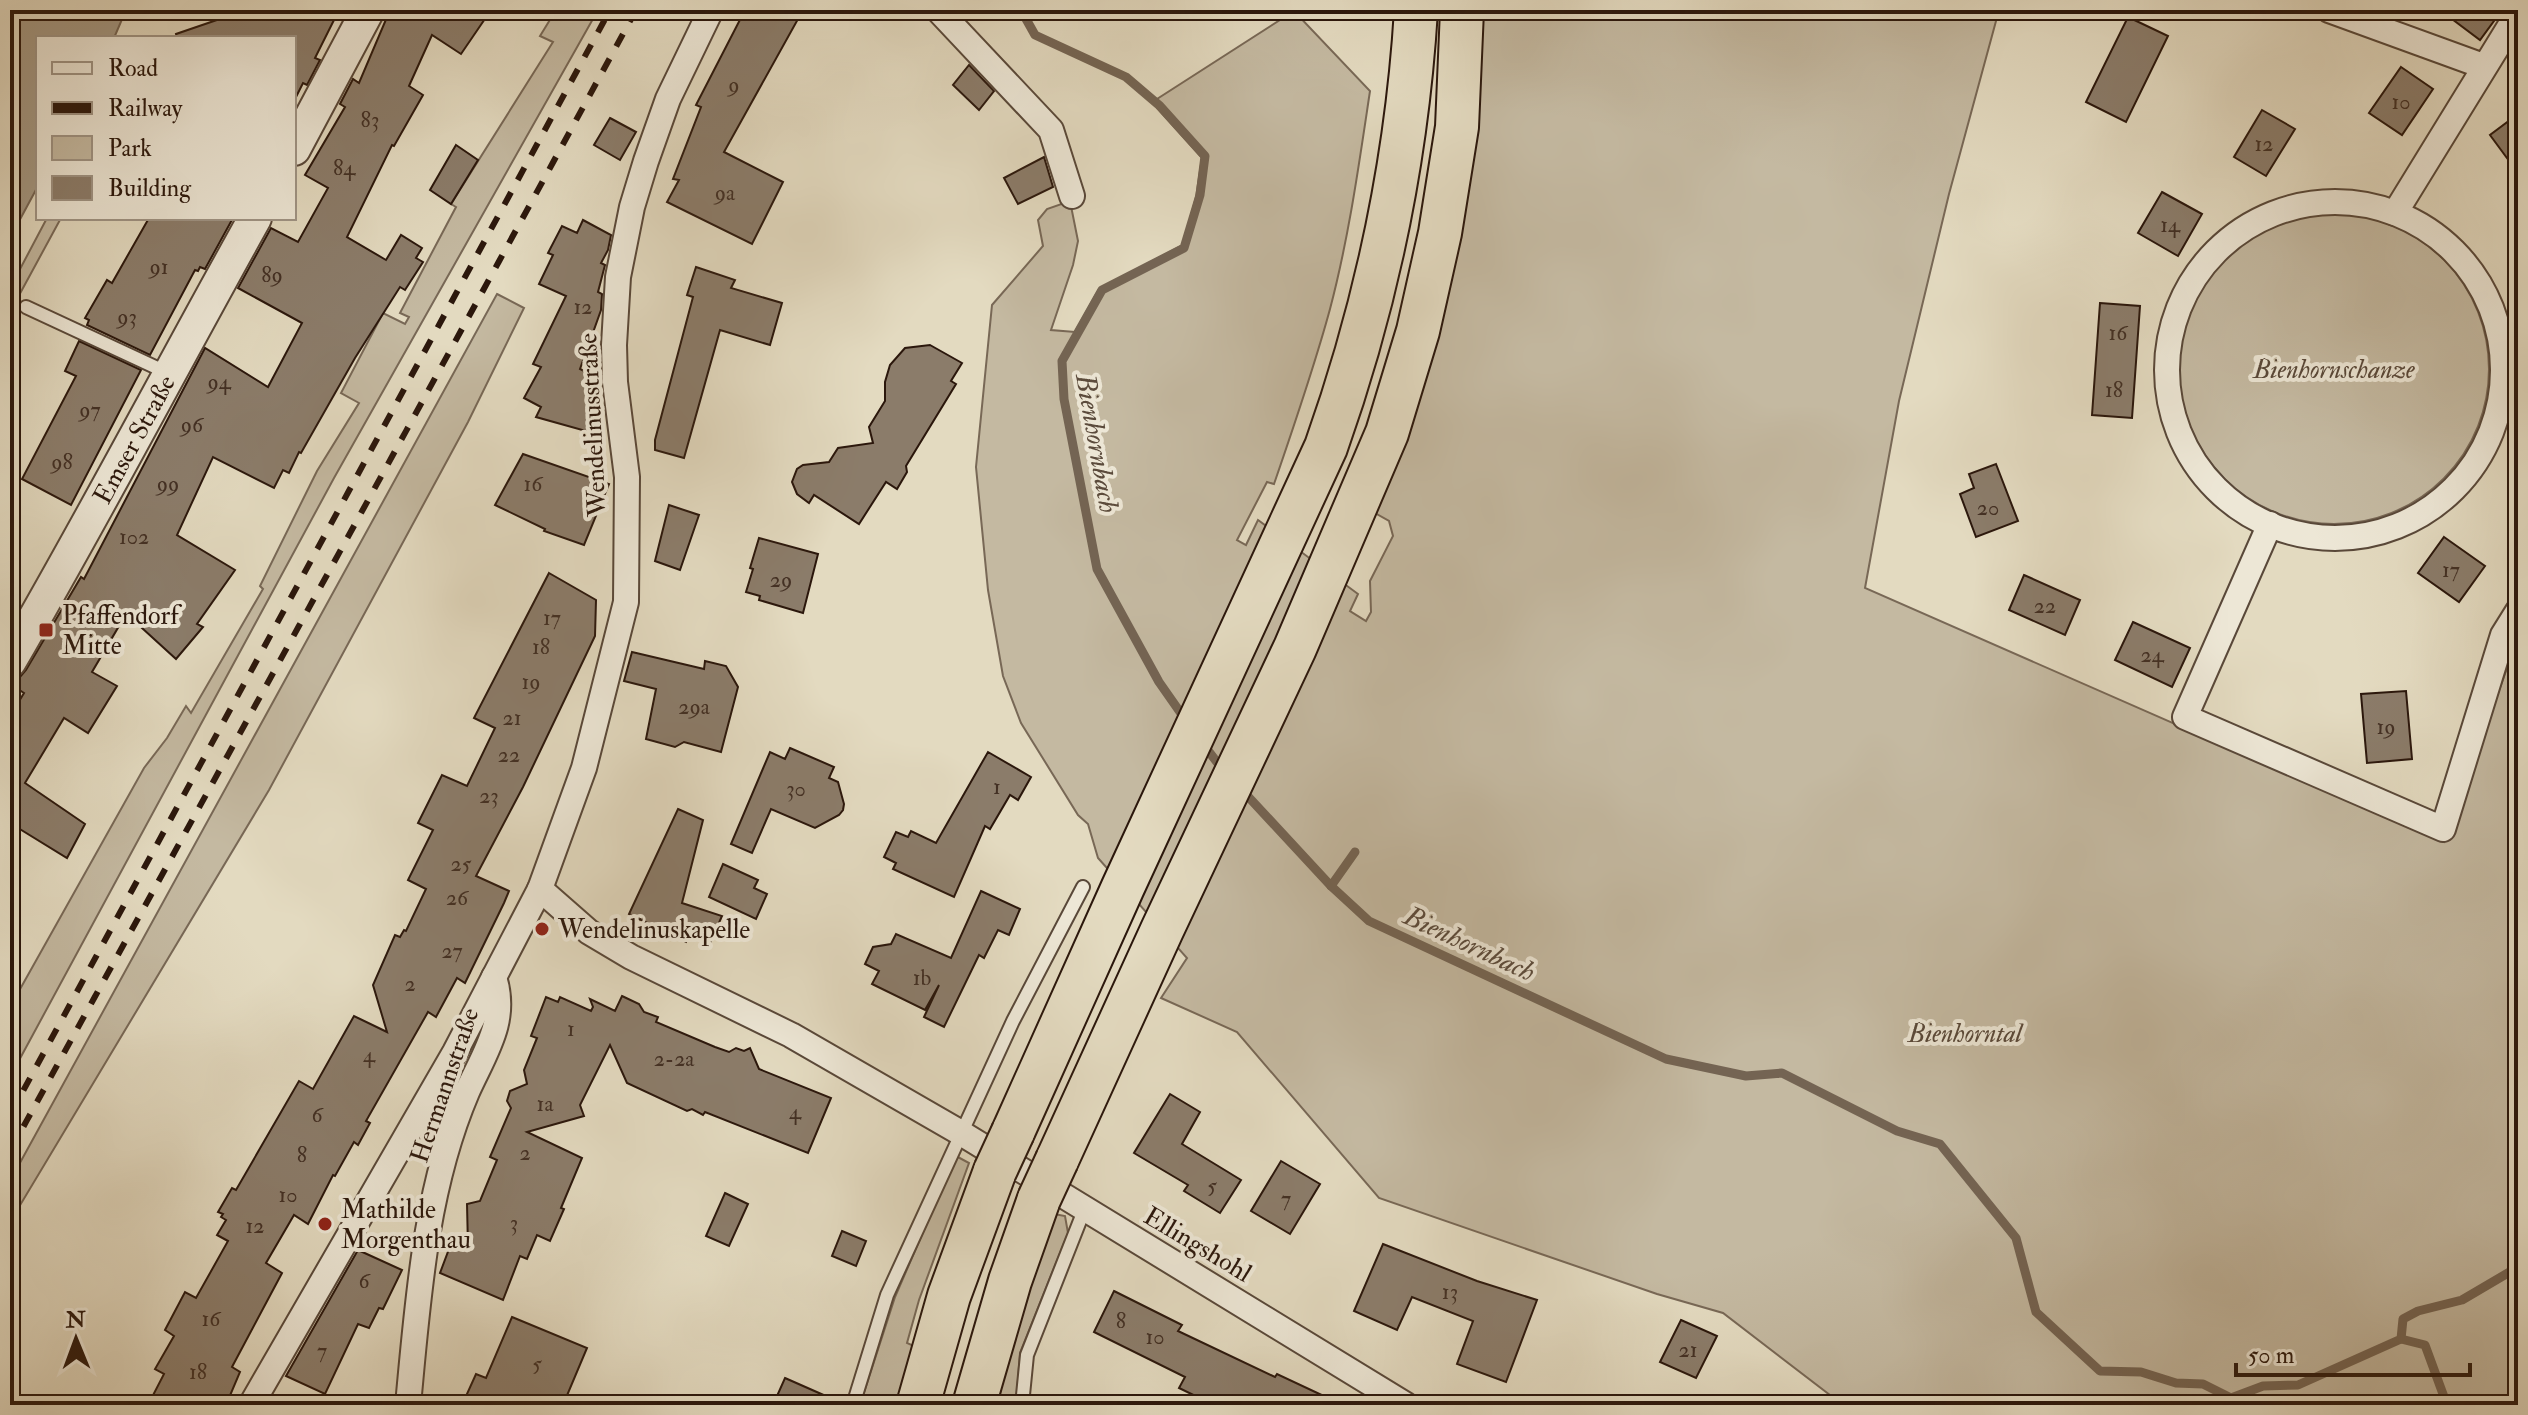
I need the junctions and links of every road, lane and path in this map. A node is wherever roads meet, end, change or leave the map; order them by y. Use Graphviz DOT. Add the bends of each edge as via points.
graph roads {
  1 [pos="368,10"];
  2 [pos="711,10"];
  3 [pos="938,10"];
  4 [pos="1416,10"];
  5 [pos="1462,10"];
  6 [pos="2329,10"];
  7 [pos="2518,13"];
  8 [pos="2483,66"];
  9 [pos="297,137"];
  10 [pos="1072,196"];
  11 [pos="2395,213"];
  12 [pos="254,220"];
  13 [pos="26,307"];
  14 [pos="168,373"];
  15 [pos="2270,524"];
  16 [pos="2518,611"];
  17 [pos="10,661"];
  18 [pos="1103,887"];
  19 [pos="540,889"];
  20 [pos="494,977"];
  21 [pos="961,1133"];
  22 [pos="1085,1208"];
  23 [pos="251,1405"];
  24 [pos="408,1405"];
  25 [pos="853,1405"];
  26 [pos="918,1405"];
  27 [pos="974,1405"];
  28 [pos="1022,1405"];
  29 [pos="1406,1405"];
  1 -- 9 [label="street"];
  2 -- 19 [label="street, Wendelinusstraße" via="668,99 632,207 615,308 615,382 627,477 626,602 584,768"];
  3 -- 10 [label="street" via="1051,130"];
  4 -- 18 [label="highway" via="1401,151 1372,296 1326,447 1284,540"];
  5 -- 27 [label="highway, bridge" via="1457,127 1440,233 1387,433 1295,648 1039,1199"];
  6 -- 8 [label="street"];
  7 -- 8 [label="street"];
  8 -- 11 [label="street"];
  11 -- 15 [label="street" via="2324,202 2265,217 2215,252 2177,312 2168,383 2183,441 2219,491"];
  11 -- 15 [label="street" via="2453,249 2487,297 2503,364 2492,432 2454,489 2405,523 2328,537"];
  12 -- 14 [label="street, Emser Straße"];
  13 -- 14 [label="lane"];
  14 -- 17 [label="street, Emser Straße"];
  15 -- 16 [label="street" via="2185,717 2443,829 2503,635"];
  18 -- 21 [label="lane" via="1013,1021"];
  18 -- 26 [label="highway, bridge" via="949,1296"];
  19 -- 20 [label="street, Hermannstraße"];
  19 -- 21 [label="street, Ellingshohl" via="589,932 631,957 791,1035"];
  20 -- 23 [label="street"];
  20 -- 24 [label="street, Hermannstraße" via="500,995 498,1021 456,1122 428,1229"];
  21 -- 22 [label="street, Ellingshohl"];
  21 -- 25 [label="lane" via="887,1295"];
  22 -- 28 [label="lane" via="1027,1355"];
  22 -- 29 [label="street, Ellingshohl"];
}
